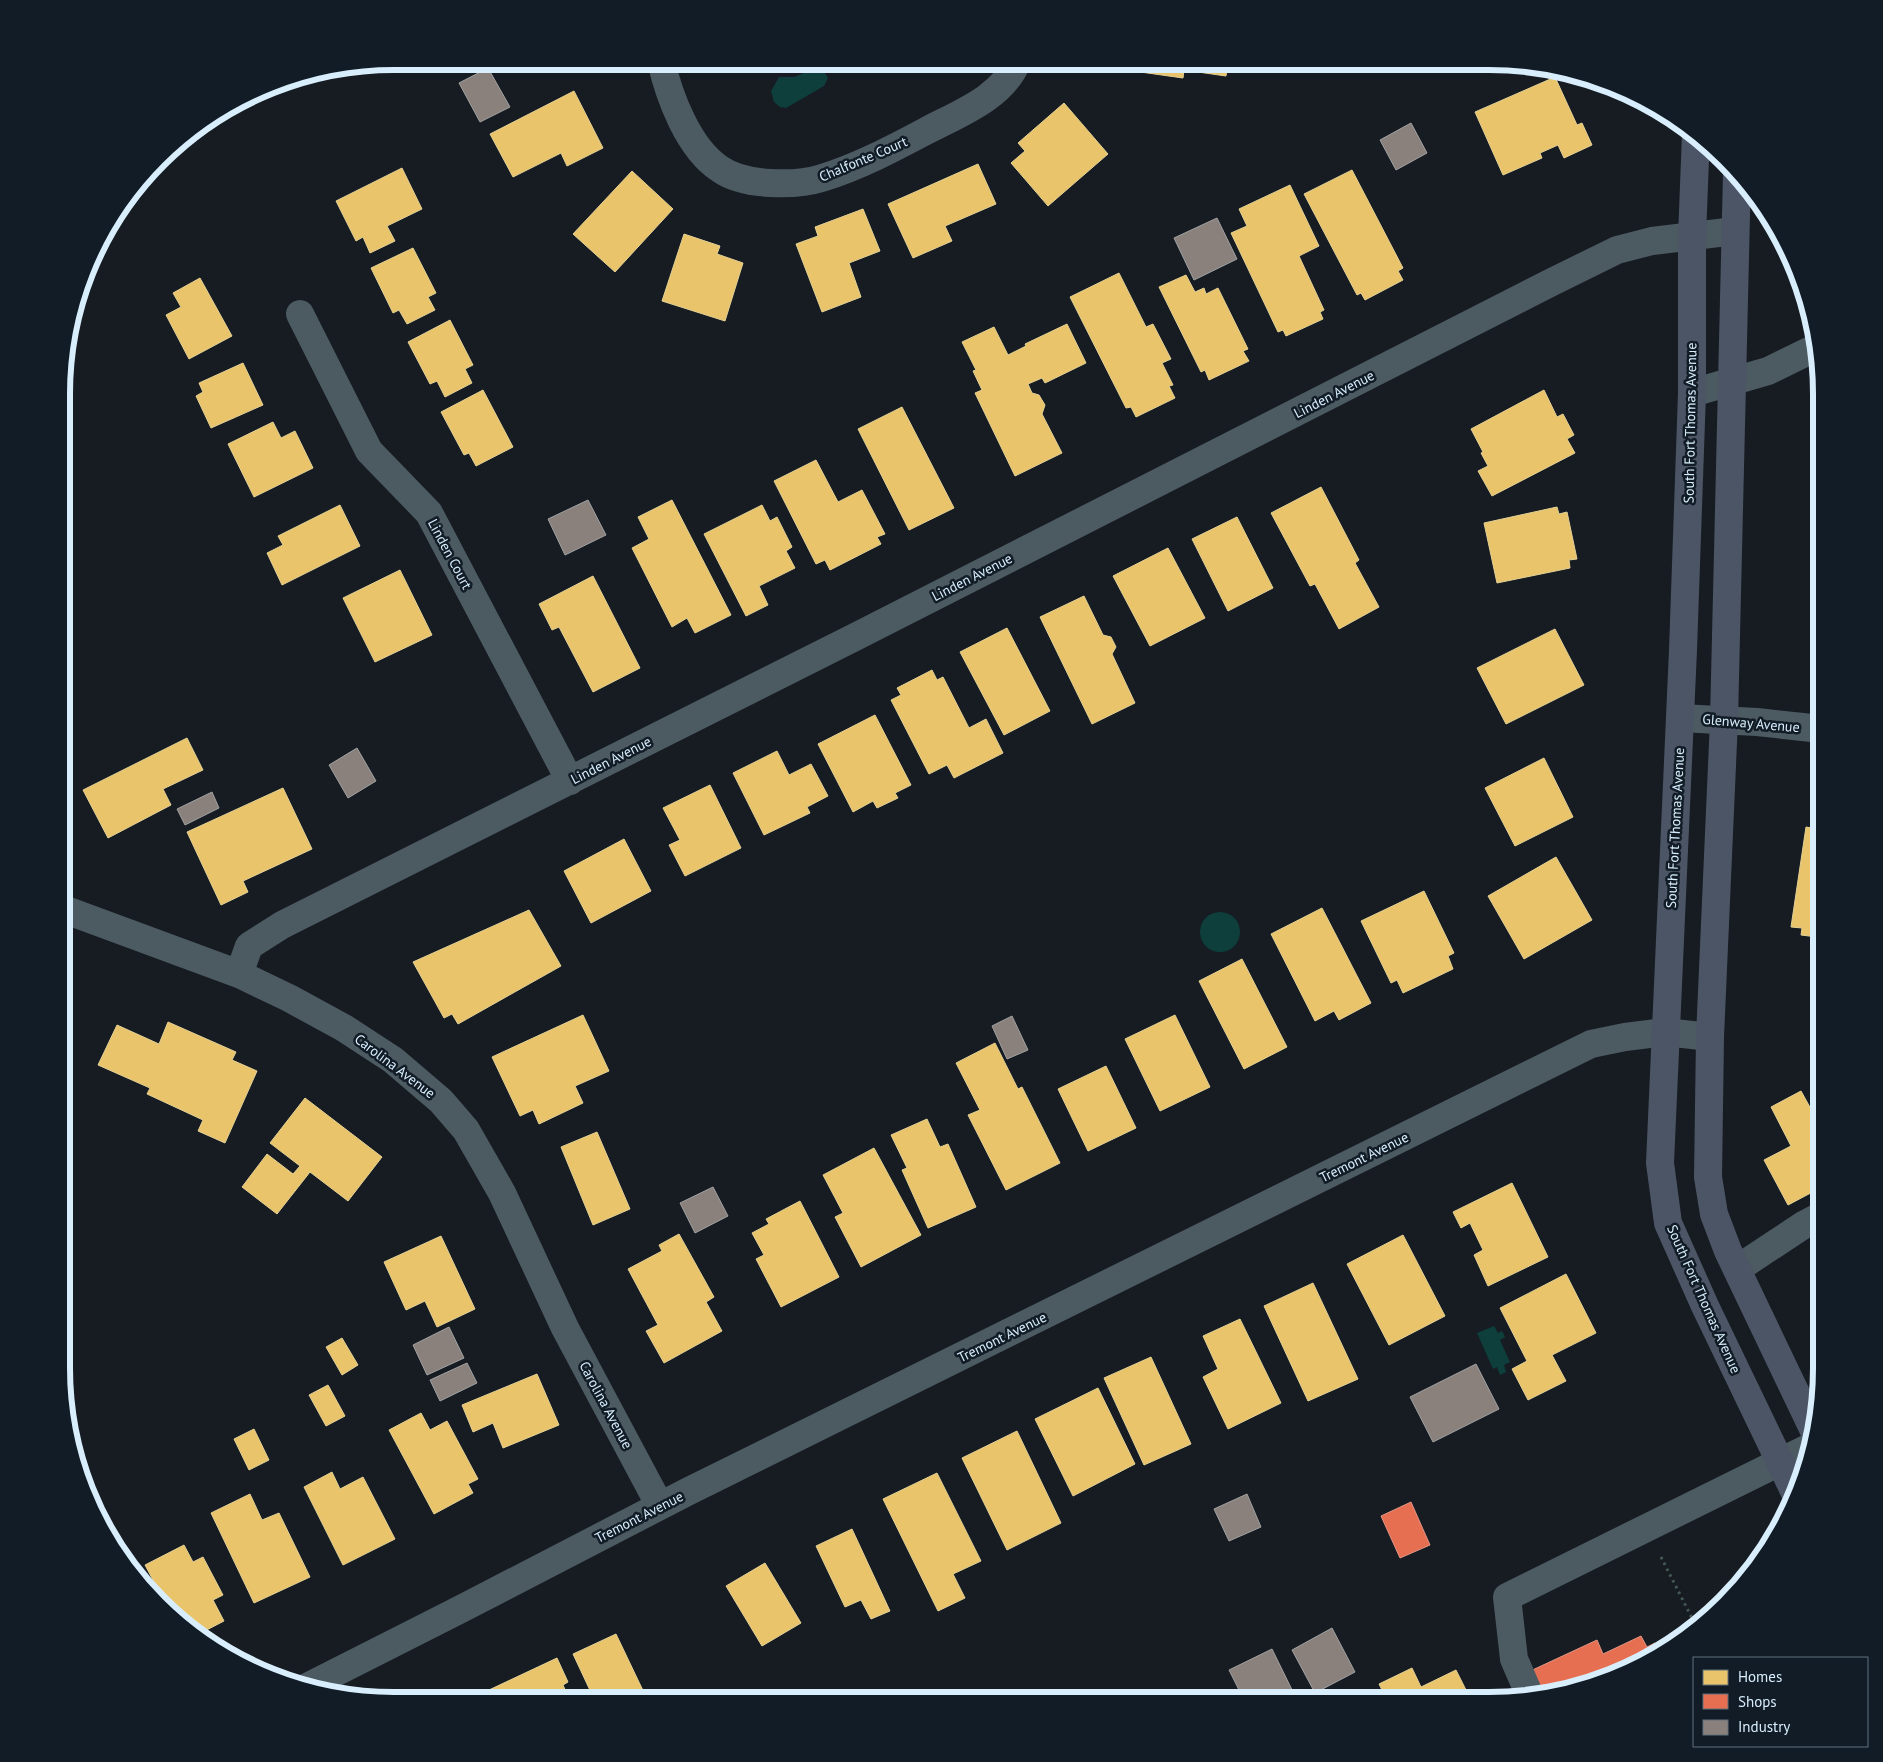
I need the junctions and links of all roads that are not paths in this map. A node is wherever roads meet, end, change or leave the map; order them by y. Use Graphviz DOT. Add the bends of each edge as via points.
graph roads {
  1 [pos="664,70"];
  2 [pos="1013,70"];
  3 [pos="1696,145"];
  4 [pos="1737,186"];
  5 [pos="1735,231"];
  6 [pos="1692,238"];
  7 [pos="300,314"];
  8 [pos="1810,351"];
  9 [pos="1732,382"];
  10 [pos="1692,393"];
  11 [pos="1680,718"];
  12 [pos="1724,720"];
  13 [pos="1813,728"];
  14 [pos="570,781"];
  15 [pos="70,912"];
  16 [pos="239,974"];
  17 [pos="1665,1032"];
  18 [pos="1710,1037"];
  19 [pos="1813,1220"];
  20 [pos="1737,1269"];
  21 [pos="1809,1420"];
  22 [pos="1802,1451"];
  23 [pos="1780,1462"];
  24 [pos="1791,1485"];
  25 [pos="660,1506"];
  26 [pos="316,1682"];
  27 [pos="1527,1689"];
  1 -- 2 [label="street, Chalfonte Court" via="674,106 696,146 719,169 750,182 784,184 821,178 882,154 984,100"];
  3 -- 6 [label="main road, South Fort Thomas Avenue"];
  4 -- 5 [label="main road"];
  5 -- 6 [label="street, Linden Avenue"];
  5 -- 9 [label="main road"];
  6 -- 10 [label="main road, South Fort Thomas Avenue"];
  6 -- 14 [label="street, Linden Avenue" via="1652,241 1617,250"];
  7 -- 14 [label="street, Linden Court" via="369,451 429,513"];
  8 -- 9 [label="street" via="1768,371"];
  9 -- 10 [label="street"];
  9 -- 12 [label="main road"];
  10 -- 11 [label="main road, South Fort Thomas Avenue"];
  11 -- 12 [label="street, Glenway Avenue"];
  11 -- 17 [label="main road, South Fort Thomas Avenue"];
  12 -- 13 [label="street, Glenway Avenue"];
  12 -- 18 [label="main road"];
  14 -- 16 [label="street, Linden Avenue" via="282,925 249,946"];
  15 -- 16 [label="street, Carolina Avenue"];
  16 -- 25 [label="street, Carolina Avenue" via="329,1019 393,1060 442,1101 466,1130 502,1193 566,1328"];
  17 -- 18 [label="street, Tremont Avenue"];
  17 -- 23 [label="main road, South Fort Thomas Avenue" via="1660,1163 1668,1223"];
  17 -- 25 [label="street, Tremont Avenue" via="1591,1044"];
  18 -- 20 [label="main road" via="1708,1177 1714,1214"];
  19 -- 20 [label="street"];
  20 -- 21 [label="main road"];
  22 -- 23 [label="street"];
  23 -- 24 [label="main road, South Fort Thomas Avenue"];
  23 -- 27 [label="street" via="1507,1597 1514,1659"];
  25 -- 26 [label="street, Tremont Avenue"];
}
